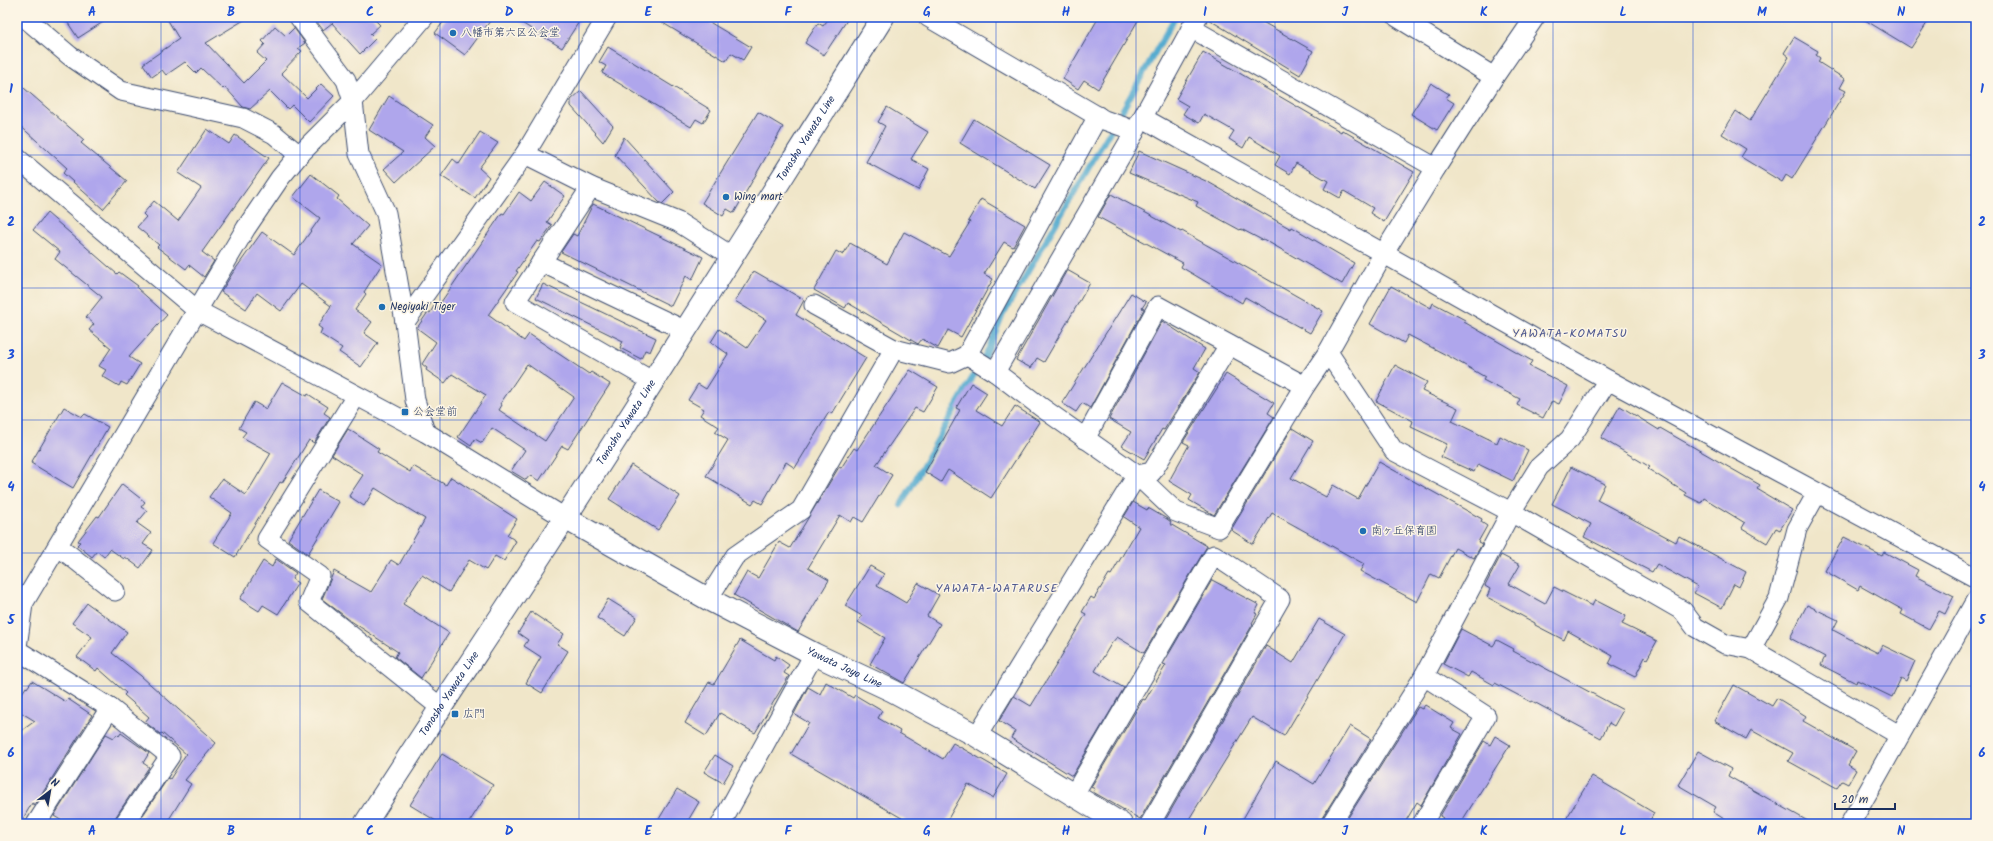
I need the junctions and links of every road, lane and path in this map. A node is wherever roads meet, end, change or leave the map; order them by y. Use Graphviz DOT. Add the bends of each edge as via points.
graph roads {
  1 [pos="24,17"];
  2 [pos="298,17"];
  3 [pos="424,17"];
  4 [pos="607,17"];
  5 [pos="883,17"];
  6 [pos="928,17"];
  7 [pos="1397,17"];
  8 [pos="1535,17"];
  9 [pos="1195,23"];
  10 [pos="1494,77"];
  11 [pos="353,101"];
  12 [pos="1101,118"];
  13 [pos="1134,126"];
  14 [pos="525,154"];
  15 [pos="299,155"];
  16 [pos="17,158"];
  17 [pos="1436,168"];
  18 [pos="591,187"];
  19 [pos="1384,253"];
  20 [pos="733,257"];
  21 [pos="541,262"];
  22 [pos="814,305"];
  23 [pos="198,311"];
  24 [pos="405,322"];
  25 [pos="684,330"];
  26 [pos="1229,345"];
  27 [pos="894,349"];
  28 [pos="1328,352"];
  29 [pos="979,362"];
  30 [pos="1608,380"];
  31 [pos="652,381"];
  32 [pos="1304,386"];
  33 [pos="356,396"];
  34 [pos="425,432"];
  35 [pos="1085,439"];
  36 [pos="1137,476"];
  37 [pos="1817,492"];
  38 [pos="1511,512"];
  39 [pos="565,518"];
  40 [pos="58,546"];
  41 [pos="1976,578"];
  42 [pos="115,590"];
  43 [pos="20,598"];
  44 [pos="708,600"];
  45 [pos="1976,600"];
  46 [pos="17,646"];
  47 [pos="1750,649"];
  48 [pos="17,650"];
  49 [pos="814,654"];
  50 [pos="1424,676"];
  51 [pos="440,707"];
  52 [pos="110,708"];
  53 [pos="1899,735"];
  54 [pos="976,736"];
  55 [pos="1073,796"];
  56 [pos="36,824"];
  57 [pos="124,824"];
  58 [pos="365,824"];
  59 [pos="721,824"];
  60 [pos="1121,824"];
  61 [pos="1150,824"];
  62 [pos="1331,824"];
  63 [pos="1422,824"];
  64 [pos="1850,824"];
  1 -- 15 [label="street" via="70,56 121,91 242,118 274,134"];
  2 -- 11 [label="street" via="346,80"];
  3 -- 11 [label="street"];
  4 -- 14 [label="street"];
  5 -- 20 [label="main road, Tonosho Yawata Line"];
  6 -- 12 [label="street"];
  7 -- 10 [label="street"];
  8 -- 10 [label="street"];
  9 -- 13 [label="street"];
  9 -- 17 [label="street"];
  10 -- 17 [label="street"];
  11 -- 15 [label="street"];
  11 -- 24 [label="street" via="359,154 386,213"];
  12 -- 13 [label="street"];
  12 -- 29 [label="street"];
  13 -- 19 [label="street"];
  13 -- 29 [label="street"];
  14 -- 18 [label="street"];
  14 -- 24 [label="street"];
  15 -- 23 [label="street" via="246,228"];
  16 -- 23 [label="street"];
  17 -- 19 [label="street"];
  18 -- 20 [label="street" via="678,222"];
  18 -- 21 [label="street"];
  19 -- 28 [label="street"];
  19 -- 30 [label="street"];
  20 -- 25 [label="main road, Tonosho Yawata Line"];
  21 -- 25 [label="street"];
  21 -- 31 [label="street" via="515,302"];
  22 -- 27 [label="street"];
  23 -- 33 [label="street"];
  23 -- 40 [label="street"];
  24 -- 34 [label="street" via="415,400"];
  25 -- 31 [label="main road, Tonosho Yawata Line"];
  26 -- 32 [label="street"];
  26 -- 35 [label="street" via="1158,306"];
  26 -- 36 [label="street" via="1152,472"];
  27 -- 29 [label="street" via="950,363"];
  27 -- 44 [label="street" via="801,510 735,556"];
  28 -- 32 [label="street"];
  28 -- 38 [label="street" via="1394,451"];
  29 -- 35 [label="street"];
  30 -- 37 [label="street"];
  30 -- 38 [label="street" via="1570,439 1539,467"];
  31 -- 39 [label="main road, Tonosho Yawata Line"];
  32 -- 36 [label="street" via="1219,528 1176,512"];
  33 -- 34 [label="street"];
  33 -- 51 [label="street" via="267,539 320,576 309,602"];
  34 -- 39 [label="street"];
  35 -- 36 [label="street"];
  36 -- 54 [label="street"];
  37 -- 41 [label="street"];
  37 -- 47 [label="street" via="1797,529 1780,598"];
  38 -- 47 [label="street" via="1683,611 1694,627 1725,644"];
  38 -- 50 [label="street"];
  39 -- 44 [label="main road, Yawata Joyo Line"];
  39 -- 51 [label="main road, Tonosho Yawata Line"];
  40 -- 42 [label="street"];
  40 -- 43 [label="street"];
  43 -- 46 [label="street"];
  44 -- 49 [label="main road, Yawata Joyo Line"];
  45 -- 53 [label="street"];
  47 -- 53 [label="street"];
  48 -- 52 [label="street"];
  49 -- 54 [label="main road, Yawata Joyo Line" via="893,691"];
  49 -- 59 [label="street"];
  50 -- 62 [label="street"];
  50 -- 63 [label="street" via="1486,716"];
  51 -- 58 [label="main road, Tonosho Yawata Line"];
  52 -- 56 [label="street"];
  52 -- 57 [label="street" via="170,756"];
  53 -- 64 [label="street"];
  54 -- 55 [label="main road, Yawata Joyo Line"];
  55 -- 60 [label="main road, Yawata Joyo Line"];
  55 -- 61 [label="street" via="1214,555 1280,599"];
}
